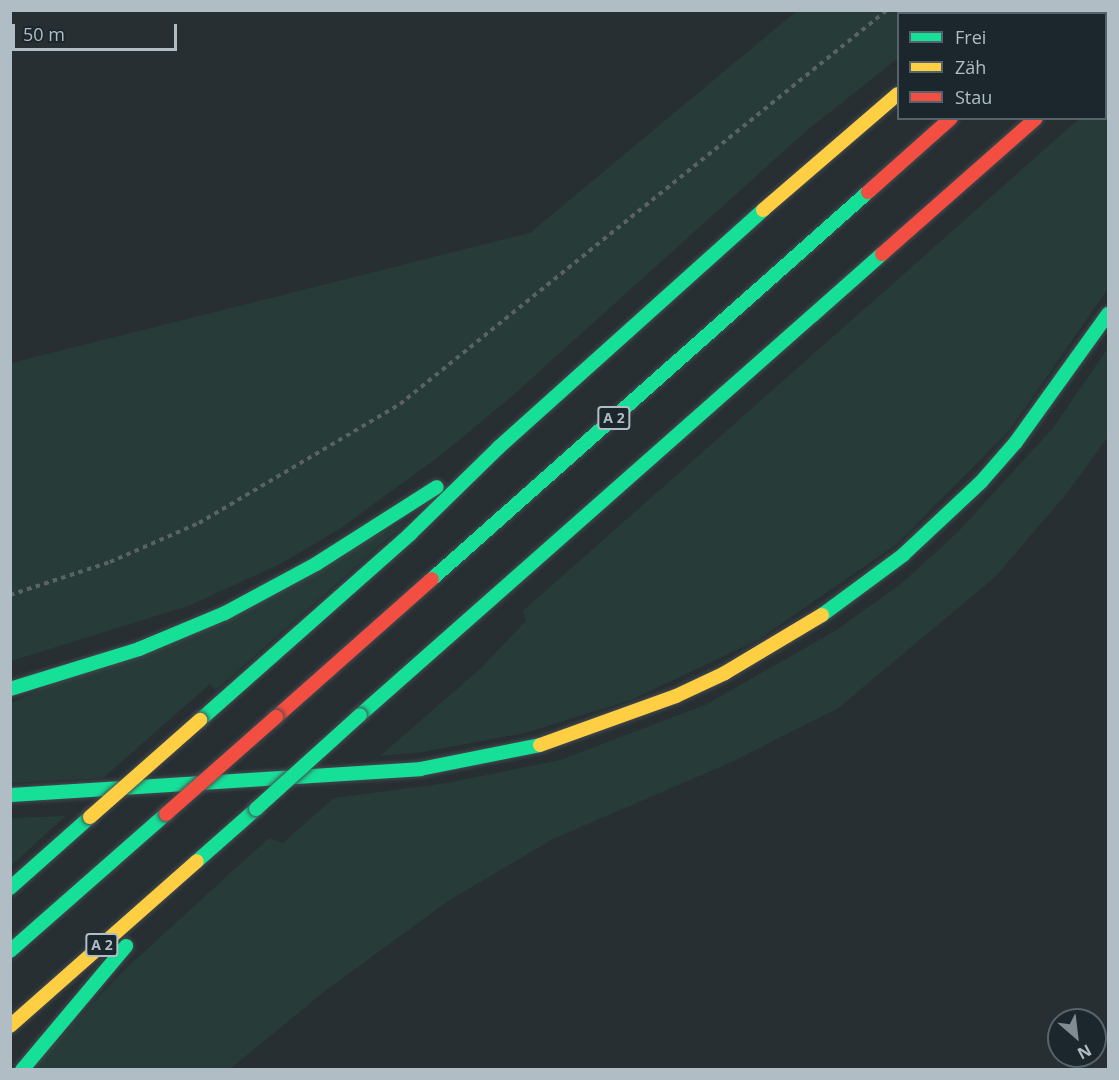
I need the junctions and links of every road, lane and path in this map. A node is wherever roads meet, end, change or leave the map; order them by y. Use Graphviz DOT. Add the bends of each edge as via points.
graph roads {
  1 [pos="886,10"];
  2 [pos="897,95"];
  3 [pos="949,120"];
  4 [pos="1033,120"];
  5 [pos="1108,314"];
  6 [pos="499,447"];
  7 [pos="10,595"];
  8 [pos="10,689"];
  9 [pos="10,795"];
  10 [pos="195,864"];
  11 [pos="10,888"];
  12 [pos="10,951"];
  13 [pos="10,1026"];
  14 [pos="22,1070"];
  1 -- 7 [label="path" via="400,404 199,523 110,562"];
  2 -- 6 [label="highway"];
  3 -- 12 [label="highway, A 2, bridge"];
  4 -- 10 [label="highway, A 2, bridge"];
  5 -- 9 [label="highway" via="1016,442 903,555 790,636 676,696 545,743 420,768"];
  6 -- 8 [label="highway" via="316,564 234,608 139,649"];
  6 -- 11 [label="highway, bridge" via="410,534"];
  10 -- 13 [label="highway, A 2"];
  10 -- 14 [label="highway"];
}
